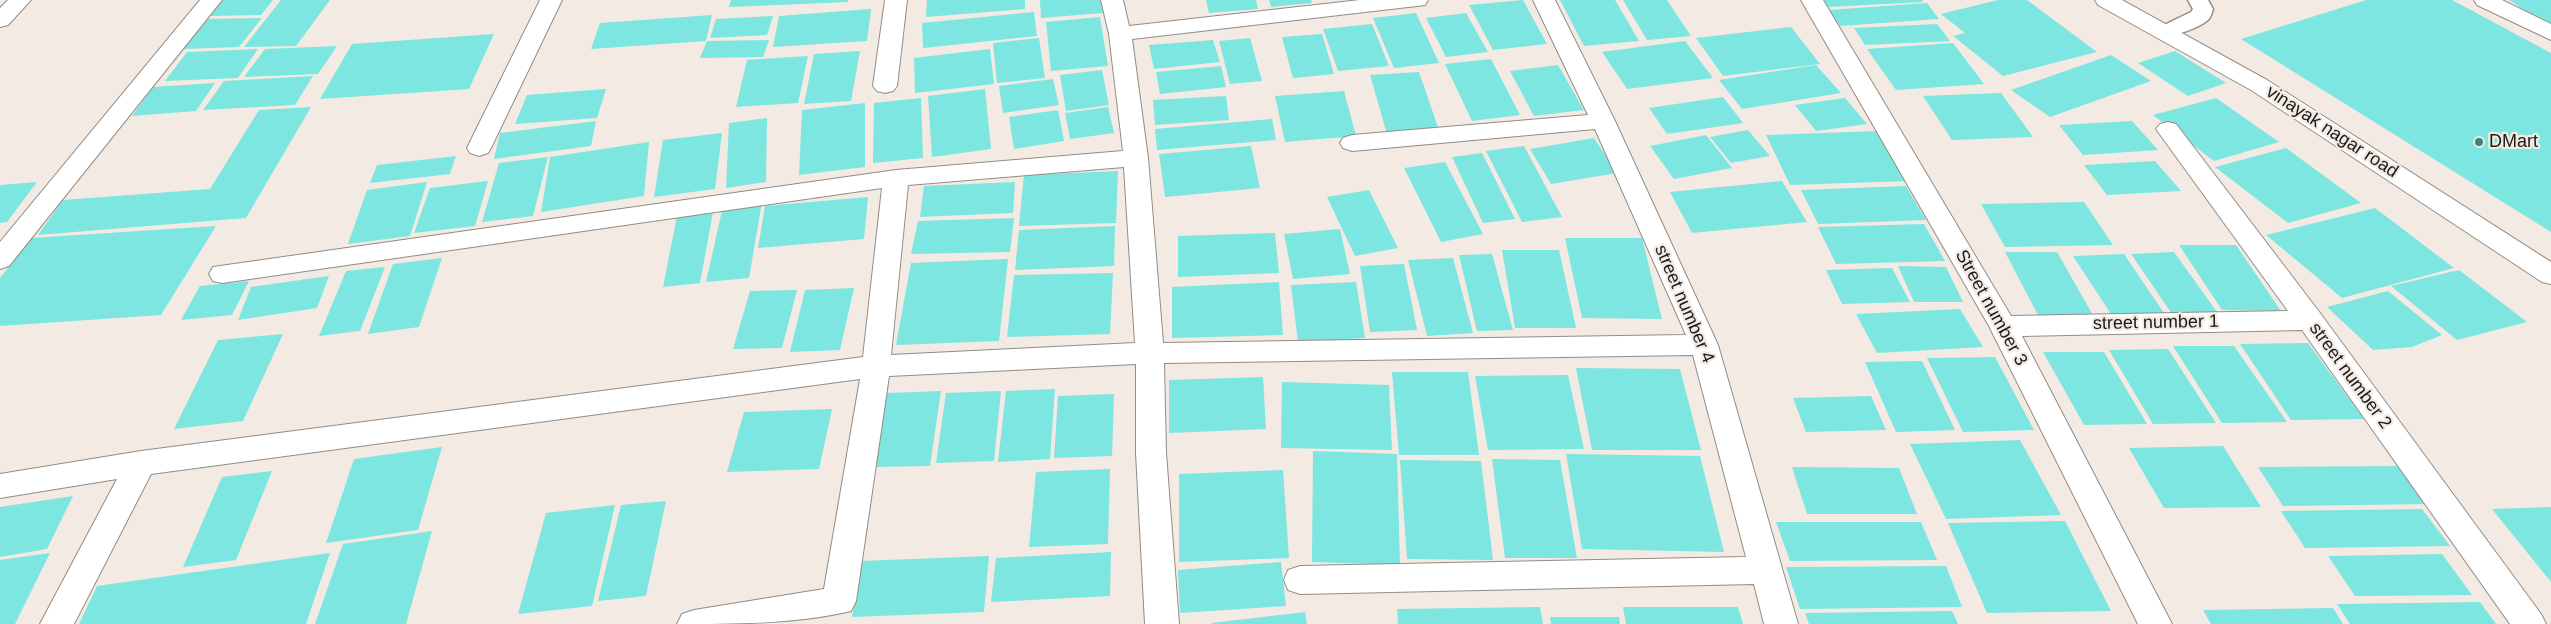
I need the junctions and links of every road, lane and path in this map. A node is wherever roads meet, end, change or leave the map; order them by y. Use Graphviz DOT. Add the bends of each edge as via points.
graph roads {
  1 [pos="20,0"];
  2 [pos="211,0"];
  3 [pos="551,0"];
  4 [pos="896,0"];
  5 [pos="1112,0"];
  6 [pos="1417,0"];
  7 [pos="1544,0"];
  8 [pos="1812,0"];
  9 [pos="2106,0"];
  10 [pos="2198,0"];
  11 [pos="2485,0"];
  12 [pos="0,20"];
  13 [pos="2165,32"];
  14 [pos="2551,33"];
  15 [pos="1120,34"];
  16 [pos="885,86"];
  17 [pos="1604,121"];
  18 [pos="2168,129"];
  19 [pos="1352,142"];
  20 [pos="478,148"];
  21 [pos="1136,158"];
  22 [pos="896,178"];
  23 [pos="0,260"];
  24 [pos="222,274"];
  25 [pos="2551,275"];
  26 [pos="2310,320"];
  27 [pos="2003,326"];
  28 [pos="1704,345"];
  29 [pos="1150,354"];
  30 [pos="876,366"];
  31 [pos="141,463"];
  32 [pos="0,486"];
  33 [pos="1766,570"];
  34 [pos="1300,580"];
  35 [pos="57,624"];
  36 [pos="694,624"];
  37 [pos="1162,624"];
  38 [pos="1781,624"];
  39 [pos="2155,624"];
  40 [pos="2529,624"];
  1 -- 12 [label="street"];
  2 -- 23 [label="street"];
  3 -- 20 [label="street"];
  4 -- 16 [label="street"];
  5 -- 15 [label="street"];
  6 -- 15 [label="street"];
  7 -- 17 [label="street, street number 4"];
  8 -- 27 [label="street, Street number 3"];
  9 -- 13 [label="street, vinayak nagar road"];
  10 -- 13 [label="lane" via="2203,10 2200,16"];
  11 -- 14 [label="street"];
  13 -- 25 [label="street, vinayak nagar road" via="2259,85"];
  15 -- 21 [label="street"];
  17 -- 19 [label="street"];
  17 -- 28 [label="street, street number 4"];
  18 -- 26 [label="street, street number 2"];
  21 -- 22 [label="street"];
  21 -- 29 [label="street"];
  22 -- 24 [label="street"];
  22 -- 30 [label="street"];
  26 -- 27 [label="street, street number 1"];
  26 -- 40 [label="street, street number 2"];
  27 -- 39 [label="street, Street number 3"];
  28 -- 29 [label="street"];
  28 -- 33 [label="street, street number 4"];
  29 -- 30 [label="street"];
  29 -- 37 [label="street" via="1151,453"];
  30 -- 31 [label="street"];
  30 -- 36 [label="street" via="839,601"];
  31 -- 32 [label="street"];
  31 -- 35 [label="street"];
  33 -- 34 [label="street"];
  33 -- 38 [label="street, street number 4"];
}
